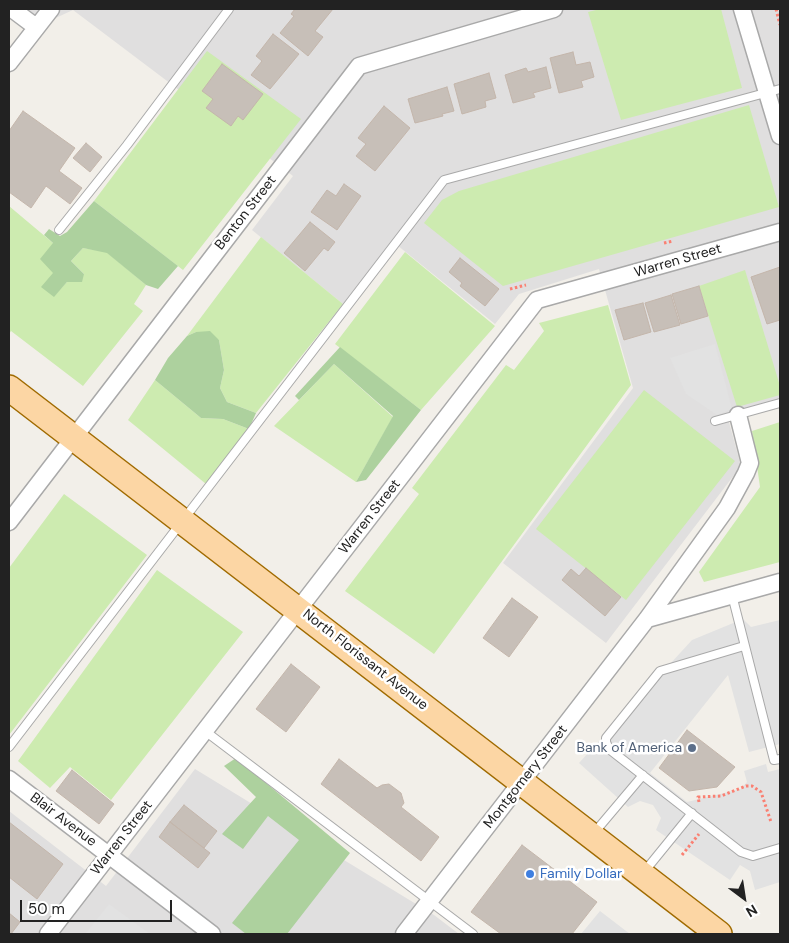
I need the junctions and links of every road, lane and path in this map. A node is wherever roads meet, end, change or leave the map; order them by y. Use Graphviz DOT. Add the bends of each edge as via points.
graph roads {
  1 [pos="12,9"];
  2 [pos="51,9"];
  3 [pos="229,9"];
  4 [pos="554,9"];
  5 [pos="742,9"];
  6 [pos="776,9"];
  7 [pos="780,25"];
  8 [pos="36,28"];
  9 [pos="9,63"];
  10 [pos="774,91"];
  11 [pos="780,136"];
  12 [pos="59,230"];
  13 [pos="780,232"];
  14 [pos="9,388"];
  15 [pos="780,403"];
  16 [pos="738,415"];
  17 [pos="715,421"];
  18 [pos="74,438"];
  19 [pos="183,521"];
  20 [pos="9,522"];
  21 [pos="780,582"];
  22 [pos="732,595"];
  23 [pos="299,610"];
  24 [pos="647,619"];
  25 [pos="744,646"];
  26 [pos="205,730"];
  27 [pos="9,747"];
  28 [pos="780,759"];
  29 [pos="643,775"];
  30 [pos="9,778"];
  31 [pos="522,782"];
  32 [pos="692,814"];
  33 [pos="701,821"];
  34 [pos="771,822"];
  35 [pos="592,836"];
  36 [pos="780,848"];
  37 [pos="109,855"];
  38 [pos="682,855"];
  39 [pos="642,874"];
  40 [pos="430,901"];
  41 [pos="48,934"];
  42 [pos="212,934"];
  43 [pos="404,934"];
  44 [pos="473,934"];
  45 [pos="719,934"];
  1 -- 8 [label="street"];
  2 -- 8 [label="street"];
  3 -- 12 [label="lane"];
  4 -- 18 [label="street, Benton Street" via="359,66"];
  5 -- 10 [label="street"];
  6 -- 7 [label="path"];
  8 -- 9 [label="street"];
  10 -- 11 [label="street"];
  10 -- 19 [label="lane" via="444,180"];
  13 -- 23 [label="street, Warren Street" via="537,300"];
  14 -- 18 [label="main road, North Florissant Avenue"];
  15 -- 16 [label="lane"];
  16 -- 17 [label="lane"];
  16 -- 24 [label="street, Montgomery Street" via="750,463 746,473 727,508"];
  18 -- 19 [label="main road, North Florissant Avenue"];
  18 -- 20 [label="street, Benton Street"];
  19 -- 23 [label="main road, North Florissant Avenue"];
  19 -- 27 [label="lane"];
  21 -- 22 [label="street"];
  22 -- 24 [label="street"];
  22 -- 25 [label="lane"];
  23 -- 26 [label="street, Warren Street"];
  23 -- 31 [label="main road, North Florissant Avenue"];
  24 -- 31 [label="street, Montgomery Street"];
  25 -- 28 [label="lane" via="774,760"];
  25 -- 29 [label="lane" via="660,671 606,738 609,749"];
  26 -- 37 [label="street, Warren Street"];
  26 -- 40 [label="lane"];
  29 -- 32 [label="lane"];
  29 -- 35 [label="lane"];
  30 -- 37 [label="street, Blair Avenue"];
  31 -- 35 [label="main road, North Florissant Avenue"];
  31 -- 40 [label="street, Montgomery Street"];
  32 -- 33 [label="lane"];
  32 -- 39 [label="lane"];
  33 -- 34 [label="path" via="698,797 721,796 752,786 761,792"];
  33 -- 36 [label="lane" via="748,855"];
  33 -- 38 [label="path" via="702,829"];
  35 -- 39 [label="main road, North Florissant Avenue"];
  37 -- 41 [label="street, Warren Street"];
  37 -- 42 [label="street, Blair Avenue"];
  39 -- 45 [label="main road, North Florissant Avenue"];
  40 -- 43 [label="street, Montgomery Street"];
  40 -- 44 [label="lane"];
}
